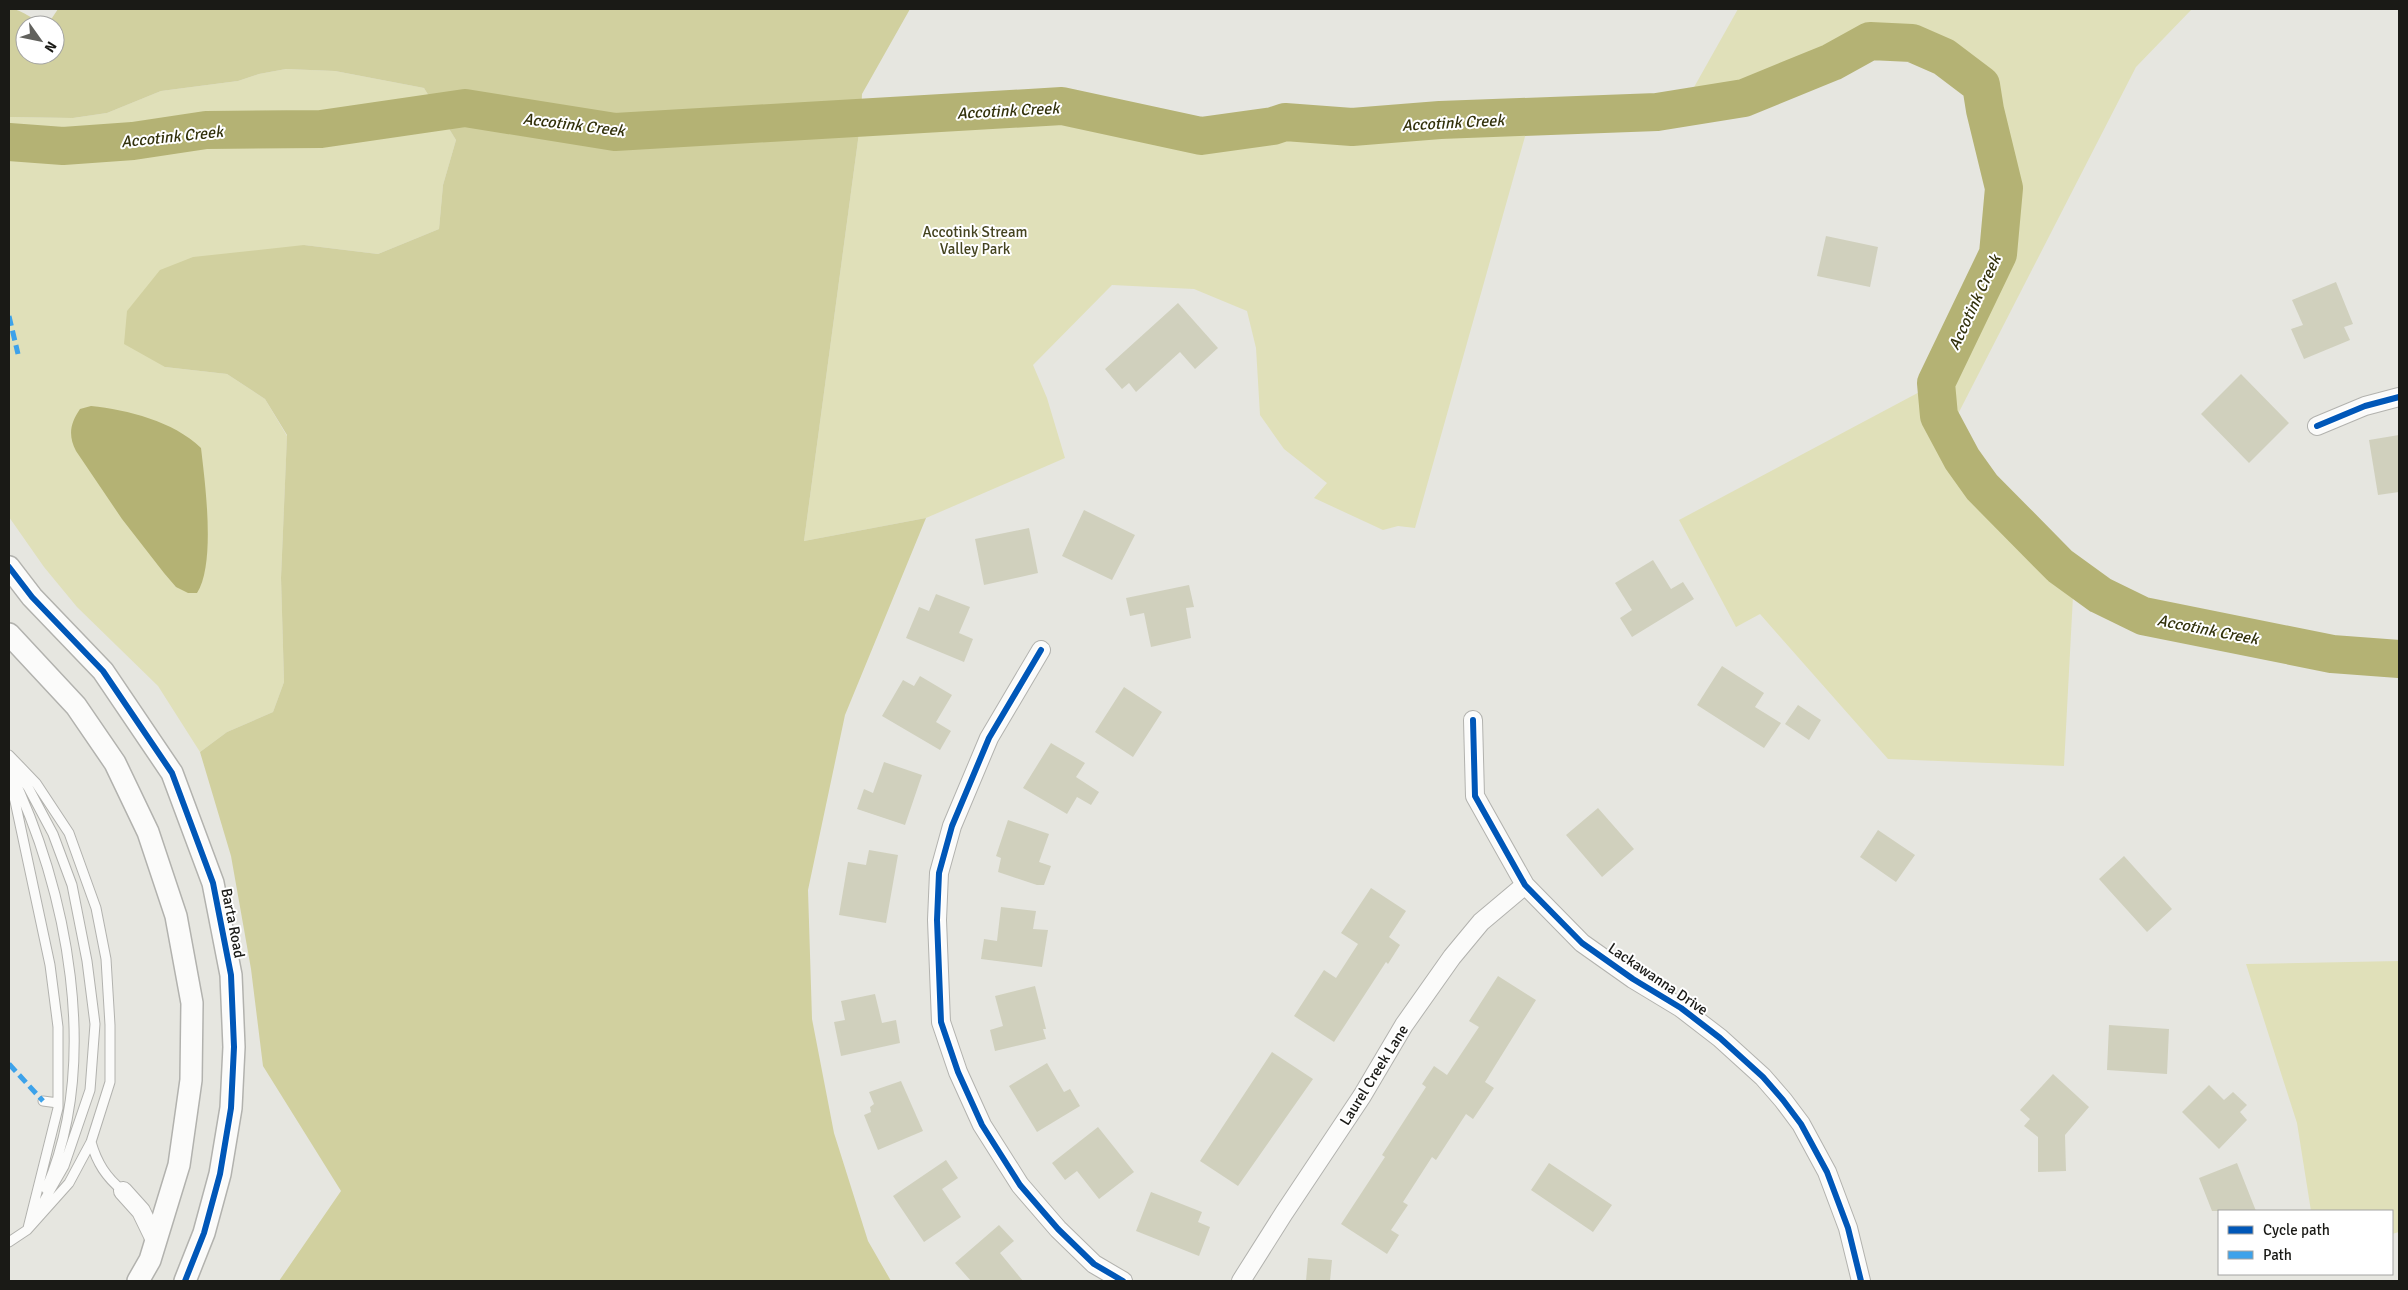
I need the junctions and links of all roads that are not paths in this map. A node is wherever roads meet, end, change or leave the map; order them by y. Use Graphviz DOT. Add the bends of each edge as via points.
graph roads {
  1 [pos="2399,396"];
  2 [pos="2317,426"];
  3 [pos="9,567"];
  4 [pos="9,634"];
  5 [pos="1040,650"];
  6 [pos="1473,720"];
  7 [pos="9,755"];
  8 [pos="9,760"];
  9 [pos="9,769"];
  10 [pos="9,782"];
  11 [pos="1526,885"];
  12 [pos="43,1100"];
  13 [pos="58,1103"];
  14 [pos="91,1142"];
  15 [pos="123,1191"];
  16 [pos="27,1230"];
  17 [pos="9,1242"];
  18 [pos="156,1242"];
  19 [pos="138,1281"];
  20 [pos="185,1281"];
  21 [pos="1123,1281"];
  22 [pos="1241,1281"];
  23 [pos="1861,1281"];
  1 -- 2 [label="street"];
  3 -- 20 [label="street, Barta Road" via="32,597 104,671 172,773 213,883 231,975 234,1046 231,1108 220,1174"];
  4 -- 18 [label="street" via="76,706 116,763 148,832 176,916 192,1003 191,1080 179,1165"];
  5 -- 21 [label="street" via="989,738 952,826 939,873 937,920 941,1022 958,1072 982,1125 1020,1185 1094,1264"];
  6 -- 11 [label="street, Lackawanna Drive" via="1475,796"];
  7 -- 14 [label="lane" via="36,783 69,833 96,908 106,959 110,1082"];
  8 -- 16 [label="lane" via="28,787 53,834 72,885 95,1024 90,1090 64,1166"];
  9 -- 16 [label="lane" via="24,801 60,913 75,1022 68,1109 56,1166"];
  10 -- 13 [label="lane" via="50,965 58,1027"];
  11 -- 22 [label="street, Laurel Creek Lane" via="1481,922 1452,957 1404,1025 1362,1096"];
  11 -- 23 [label="street, Lackawanna Drive" via="1582,943 1700,1022 1763,1077 1783,1100 1801,1124 1827,1172 1848,1228"];
  12 -- 13 [label="lane"];
  13 -- 16 [label="lane"];
  14 -- 15 [label="lane" via="105,1174"];
  14 -- 16 [label="lane" via="69,1183"];
  15 -- 18 [label="street" via="141,1211"];
  16 -- 17 [label="lane"];
  18 -- 19 [label="street"];
}
